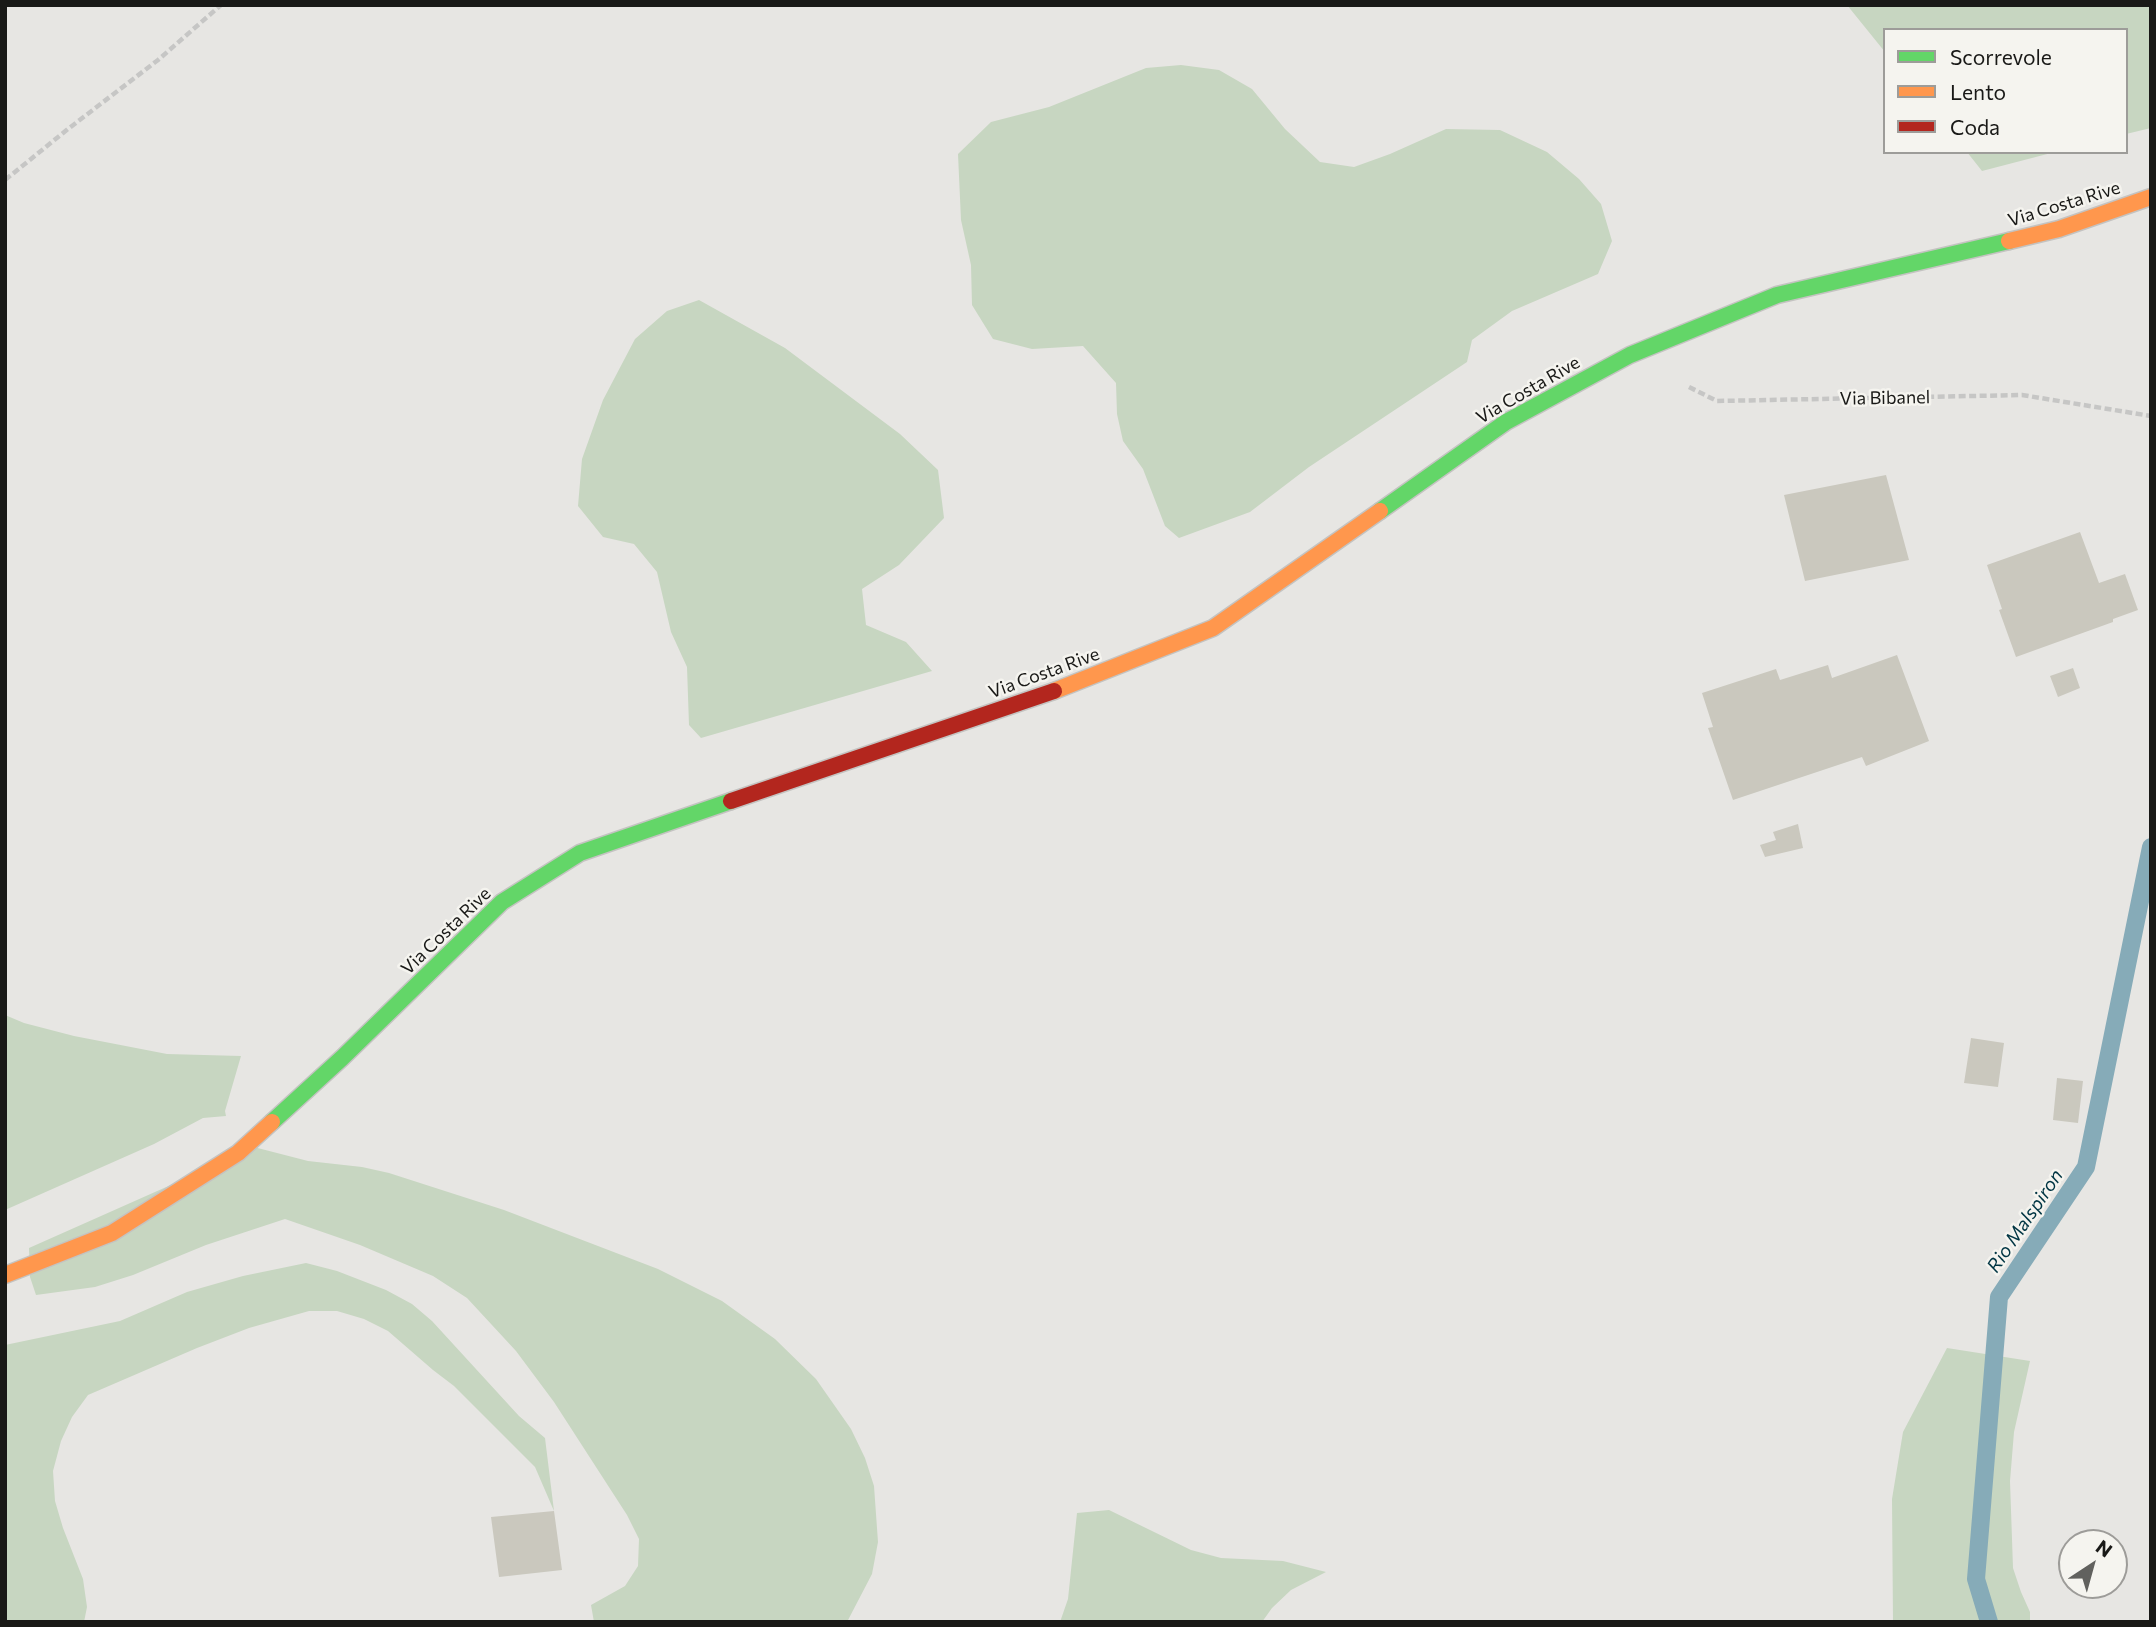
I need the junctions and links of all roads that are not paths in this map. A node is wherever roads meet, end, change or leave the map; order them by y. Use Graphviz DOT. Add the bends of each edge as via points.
graph roads {
  1 [pos="2151,197"];
  2 [pos="5,1275"];
  1 -- 2 [label="street, Via Costa Rive" via="2059,229 1777,295 1630,355 1506,422 1213,628 1079,683 580,853 502,902 238,1153 112,1233"];
}
